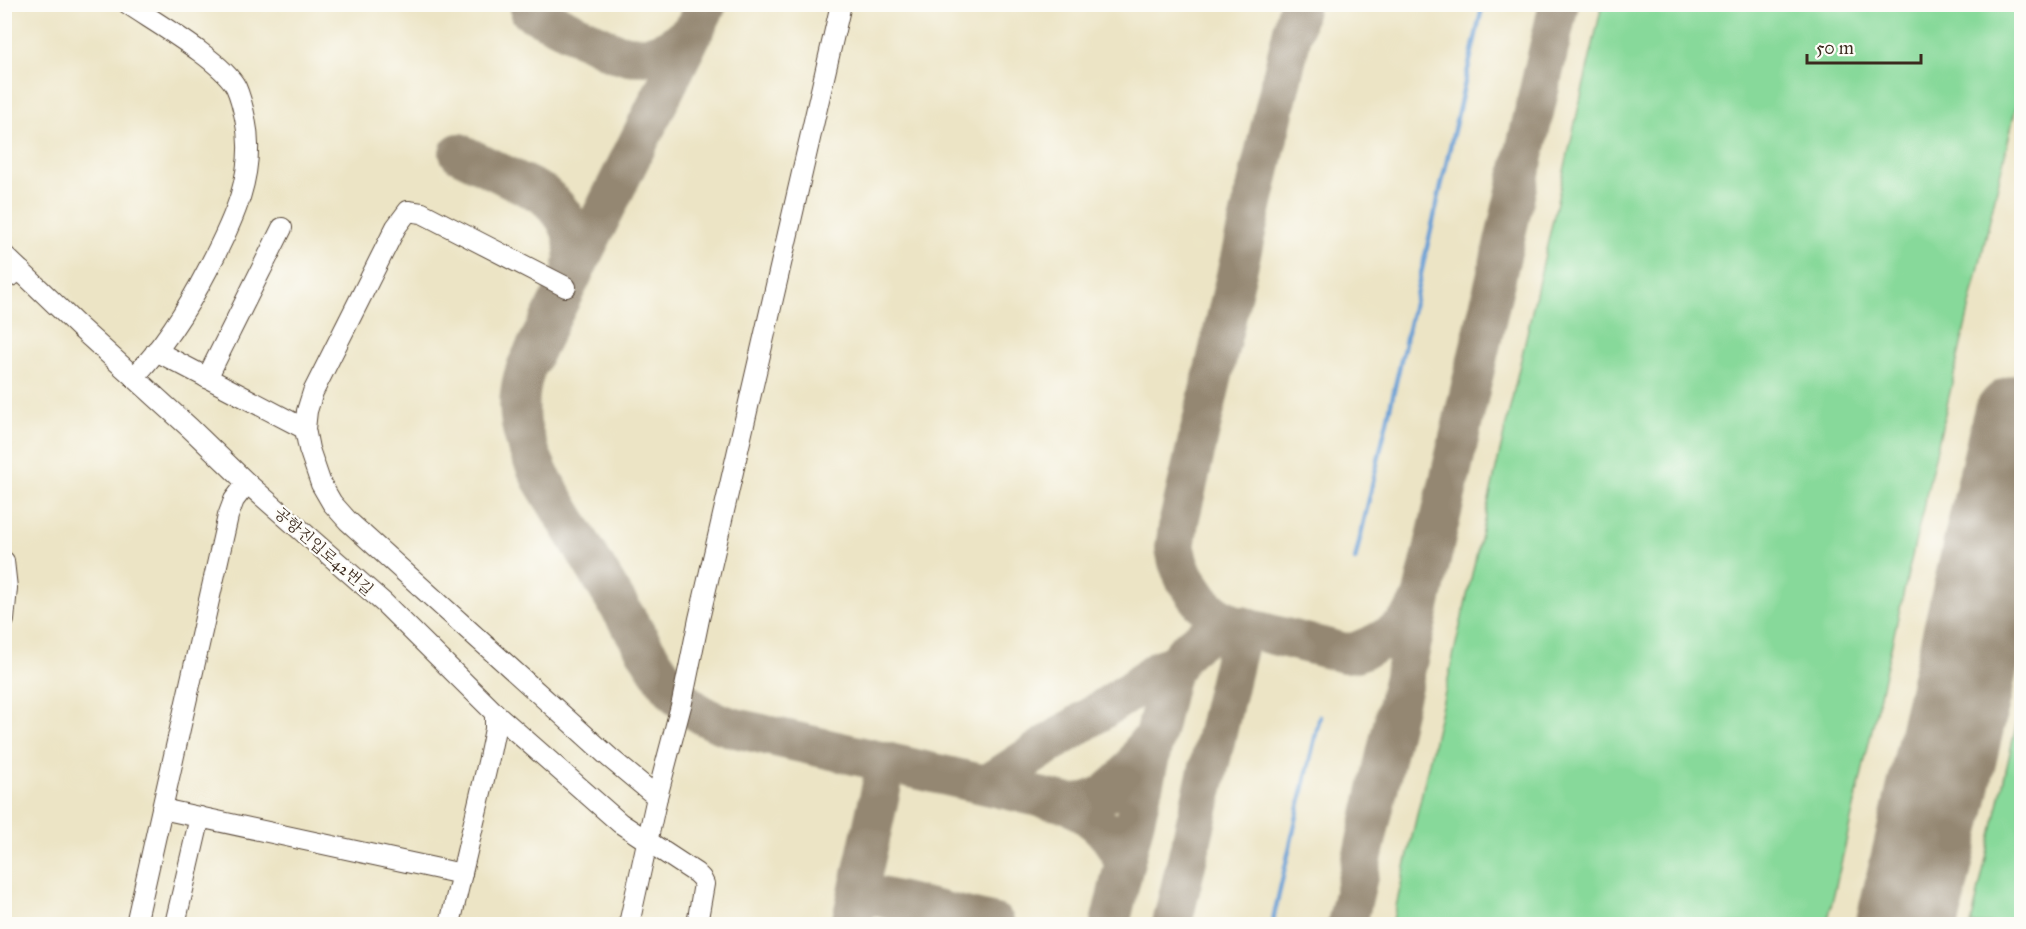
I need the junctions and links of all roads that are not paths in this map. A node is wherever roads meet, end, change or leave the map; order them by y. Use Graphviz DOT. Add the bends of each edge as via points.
graph roads {
  1 [pos="128,4"];
  2 [pos="841,4"];
  3 [pos="282,228"];
  4 [pos="4,255"];
  5 [pos="13,275"];
  6 [pos="566,286"];
  7 [pos="156,351"];
  8 [pos="134,377"];
  9 [pos="207,378"];
  10 [pos="304,429"];
  11 [pos="247,483"];
  12 [pos="4,561"];
  13 [pos="4,620"];
  14 [pos="495,713"];
  15 [pos="657,797"];
  16 [pos="162,809"];
  17 [pos="200,817"];
  18 [pos="647,842"];
  19 [pos="462,874"];
  20 [pos="136,924"];
  21 [pos="175,924"];
  22 [pos="450,924"];
  23 [pos="629,924"];
  24 [pos="697,924"];
  1 -- 7 [label="street" via="219,67 236,87 249,135 246,178 237,212 198,289"];
  2 -- 15 [label="street"];
  3 -- 9 [label="street"];
  4 -- 5 [label="street, 공항진입로42번길"];
  5 -- 8 [label="street, 공항진입로42번길"];
  6 -- 10 [label="street" via="422,213 408,211 396,227 313,392"];
  7 -- 8 [label="street"];
  7 -- 9 [label="street"];
  8 -- 11 [label="street, 공항진입로42번길"];
  9 -- 10 [label="street"];
  10 -- 15 [label="street" via="321,484 348,521"];
  11 -- 14 [label="street, 공항진입로42번길" via="384,603"];
  11 -- 16 [label="street" via="228,516"];
  12 -- 13 [label="street"];
  14 -- 18 [label="street, 공항진입로42번길" via="620,824"];
  14 -- 19 [label="street" via="495,729"];
  15 -- 18 [label="street"];
  16 -- 17 [label="street"];
  16 -- 20 [label="street"];
  17 -- 19 [label="street"];
  17 -- 21 [label="street"];
  18 -- 23 [label="street"];
  18 -- 24 [label="street, 공항진입로42번길" via="701,878 704,884"];
  19 -- 22 [label="street"];
}
